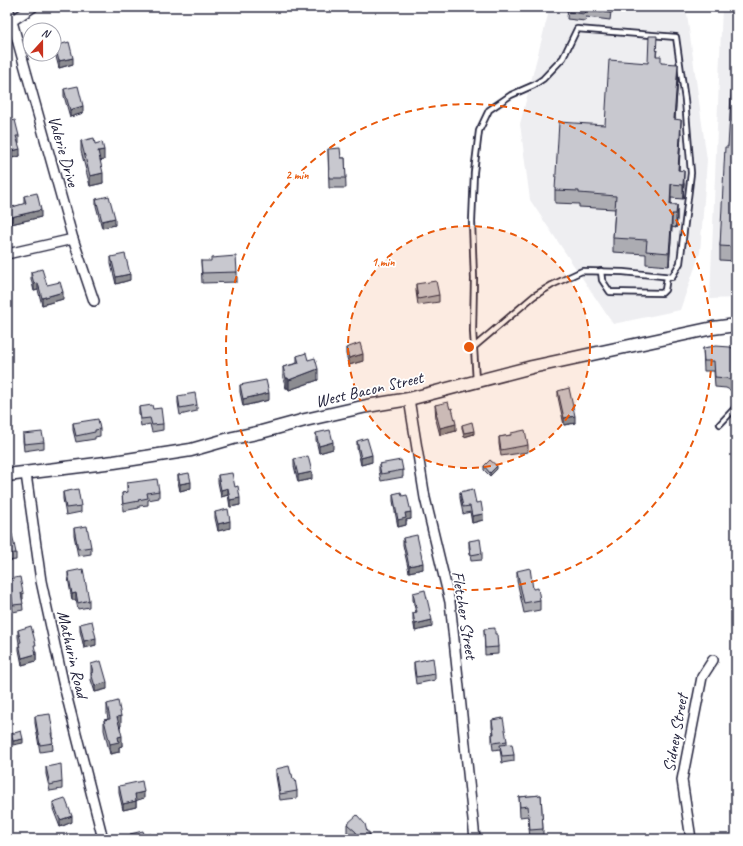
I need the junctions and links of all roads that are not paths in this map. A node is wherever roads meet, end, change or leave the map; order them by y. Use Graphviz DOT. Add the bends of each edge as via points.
graph roads {
  1 [pos="8,7"];
  2 [pos="33,7"];
  3 [pos="12,21"];
  4 [pos="73,239"];
  5 [pos="7,254"];
  6 [pos="601,271"];
  7 [pos="667,277"];
  8 [pos="94,302"];
  9 [pos="736,324"];
  10 [pos="474,346"];
  11 [pos="476,381"];
  12 [pos="408,399"];
  13 [pos="736,407"];
  14 [pos="720,424"];
  15 [pos="26,474"];
  16 [pos="7,475"];
  17 [pos="713,660"];
  18 [pos="103,839"];
  19 [pos="475,839"];
  20 [pos="691,839"];
  1 -- 3 [label="street, Valerie Drive"];
  2 -- 3 [label="street"];
  3 -- 4 [label="street, Valerie Drive"];
  4 -- 5 [label="street"];
  4 -- 8 [label="street, Valerie Drive"];
  6 -- 7 [label="lane"];
  6 -- 7 [label="lane" via="602,280 610,292 662,293"];
  6 -- 10 [label="lane" via="582,271 552,285 534,296"];
  7 -- 10 [label="lane" via="672,278 680,263 691,174 685,100 676,37 577,29 562,58 543,79 511,95 490,110 479,131 472,222"];
  9 -- 11 [label="street, West Bacon Street"];
  10 -- 11 [label="lane"];
  11 -- 12 [label="street, West Bacon Street"];
  12 -- 15 [label="street, West Bacon Street" via="305,420 191,450"];
  12 -- 19 [label="street, Fletcher Street" via="425,498 450,602"];
  13 -- 14 [label="lane"];
  15 -- 16 [label="street, West Bacon Street"];
  15 -- 18 [label="street, Mathurin Road" via="40,581"];
  17 -- 20 [label="street, Sidney Street" via="702,678 682,780"];
}
